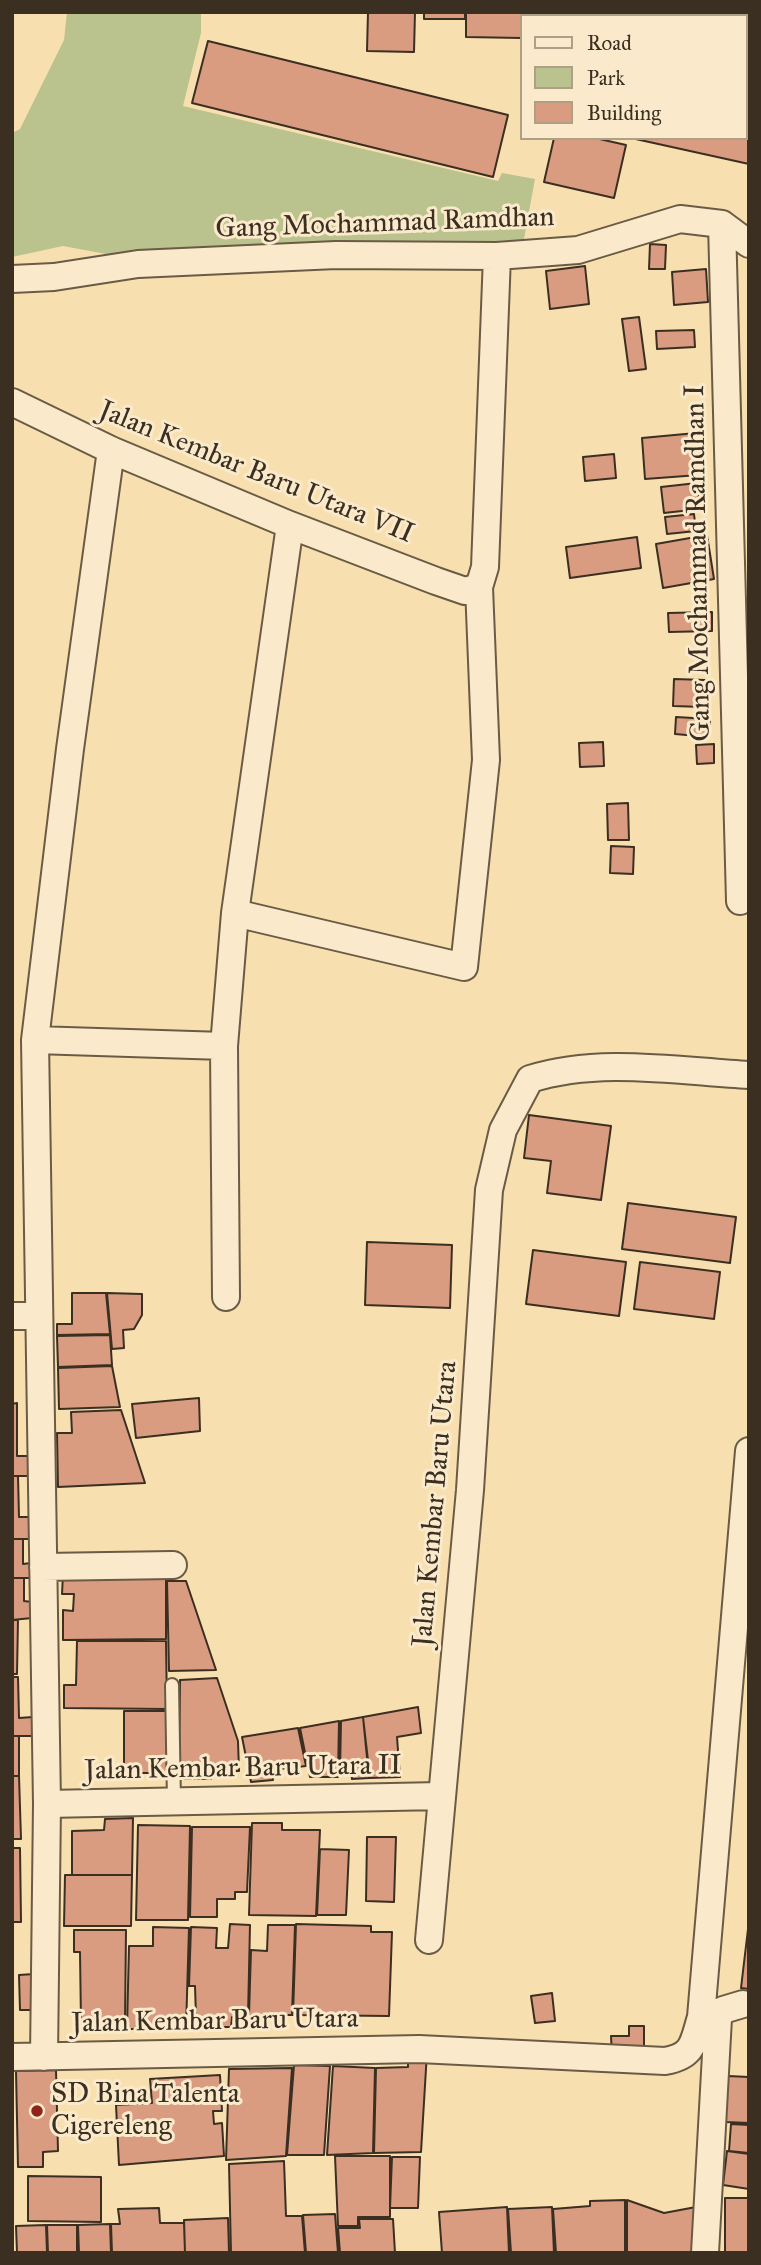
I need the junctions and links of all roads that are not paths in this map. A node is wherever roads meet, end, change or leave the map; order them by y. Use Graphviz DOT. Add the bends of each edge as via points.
graph roads {
  1 [pos="722,224"];
  2 [pos="749,244"];
  3 [pos="497,256"];
  4 [pos="12,279"];
  5 [pos="12,402"];
  6 [pos="111,450"];
  7 [pos="290,525"];
  8 [pos="479,587"];
  9 [pos="740,901"];
  10 [pos="235,913"];
  11 [pos="35,1040"];
  12 [pos="224,1046"];
  13 [pos="749,1075"];
  14 [pos="226,1297"];
  15 [pos="25,1316"];
  16 [pos="749,1451"];
  17 [pos="173,1565"];
  18 [pos="43,1567"];
  19 [pos="172,1685"];
  20 [pos="440,1796"];
  21 [pos="174,1802"];
  22 [pos="47,1804"];
  23 [pos="429,1940"];
  24 [pos="743,2004"];
  25 [pos="12,2057"];
  26 [pos="44,2057"];
  27 [pos="705,2253"];
  1 -- 2 [label="street, Gang Mochammad Ramdhan"];
  1 -- 3 [label="street, Gang Mochammad Ramdhan" via="680,219 578,250"];
  1 -- 9 [label="street, Gang Mochammad Ramdhan I"];
  3 -- 4 [label="street, Gang Mochammad Ramdhan" via="336,255 138,264"];
  3 -- 8 [label="street" via="485,567"];
  5 -- 6 [label="street, Jalan Kembar Baru Utara VII"];
  6 -- 7 [label="street, Jalan Kembar Baru Utara VII"];
  6 -- 11 [label="street"];
  7 -- 8 [label="street, Jalan Kembar Baru Utara VII" via="465,591"];
  7 -- 10 [label="street"];
  8 -- 10 [label="street" via="486,760 464,967"];
  10 -- 12 [label="street"];
  11 -- 12 [label="street"];
  11 -- 15 [label="street"];
  12 -- 14 [label="street"];
  13 -- 20 [label="street, Jalan Kembar Baru Utara" via="596,1066 558,1070 530,1079 503,1130 489,1190 471,1477"];
  15 -- 18 [label="street"];
  16 -- 26 [label="street, Jalan Kembar Baru Utara" via="701,2017 690,2050 665,2061 419,2049"];
  17 -- 18 [label="street"];
  18 -- 22 [label="street"];
  19 -- 21 [label="lane"];
  20 -- 21 [label="street, Jalan Kembar Baru Utara II"];
  20 -- 23 [label="street, Jalan Kembar Baru Utara"];
  21 -- 22 [label="street, Jalan Kembar Baru Utara II"];
  22 -- 26 [label="street"];
  24 -- 27 [label="street" via="723,2010 718,2018"];
  25 -- 26 [label="street, Jalan Kembar Baru Utara"];
}
